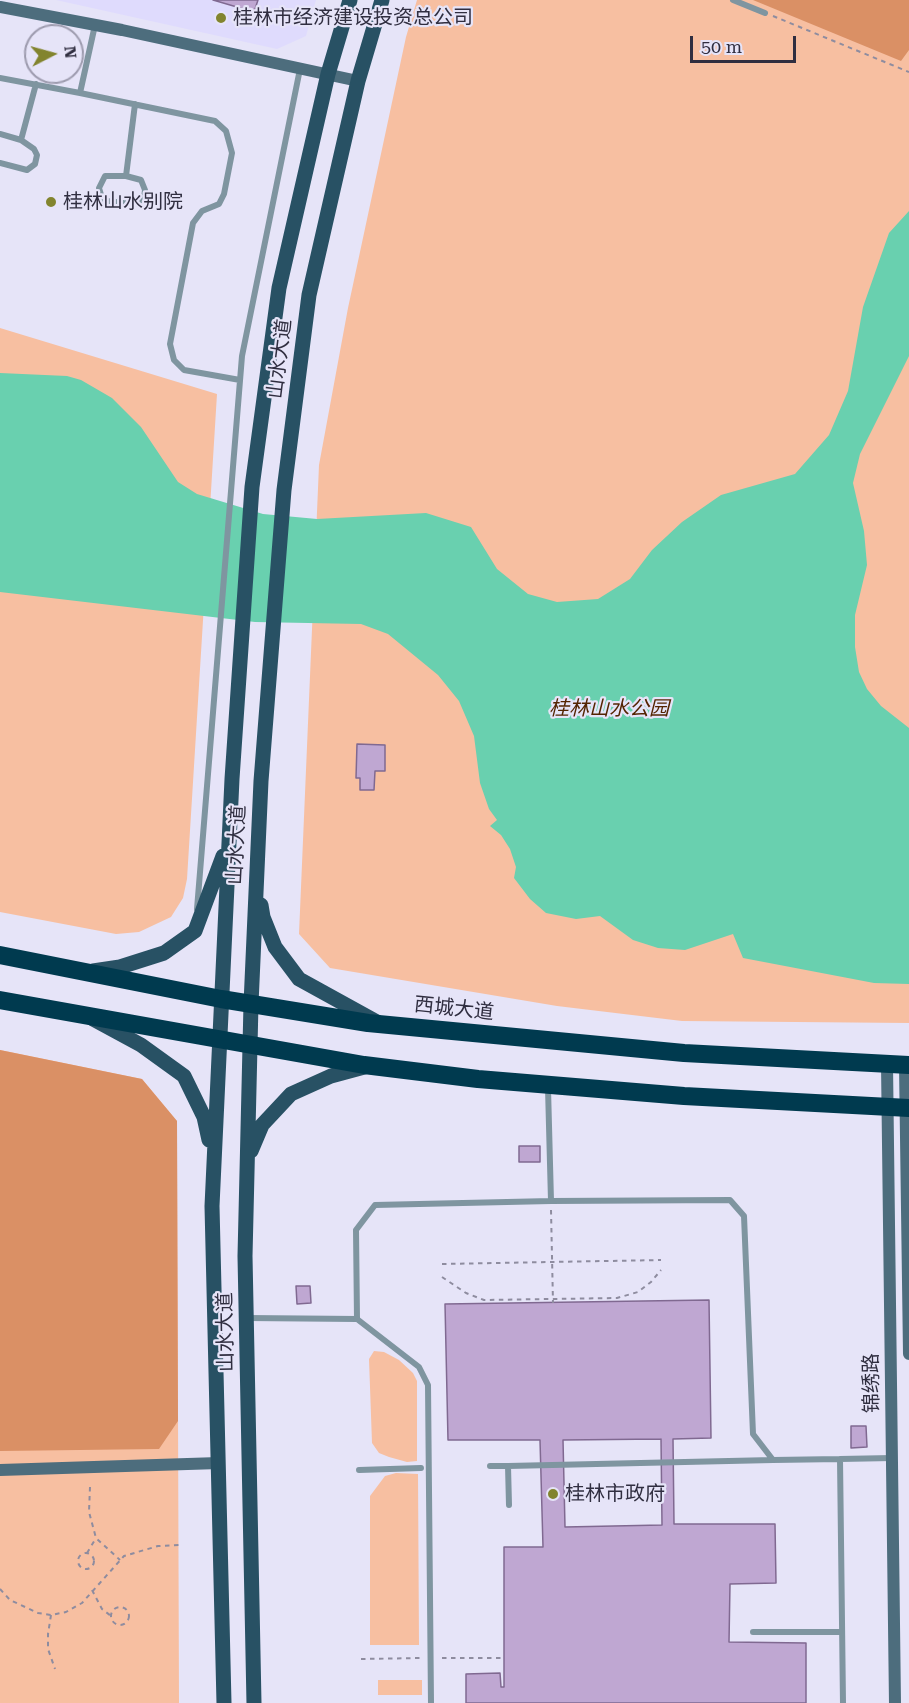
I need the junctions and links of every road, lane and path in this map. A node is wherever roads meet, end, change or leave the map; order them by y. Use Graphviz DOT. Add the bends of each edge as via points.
graph roads {
  1 [pos="350,0"];
  2 [pos="382,0"];
  3 [pos="733,0"];
  4 [pos="0,7"];
  5 [pos="765,13"];
  6 [pos="95,25"];
  7 [pos="300,68"];
  8 [pos="909,72"];
  9 [pos="328,74"];
  10 [pos="0,78"];
  11 [pos="358,81"];
  12 [pos="24,82"];
  13 [pos="36,84"];
  14 [pos="80,93"];
  15 [pos="135,104"];
  16 [pos="0,134"];
  17 [pos="21,140"];
  18 [pos="0,163"];
  19 [pos="126,176"];
  20 [pos="240,380"];
  21 [pos="229,836"];
  22 [pos="257,870"];
  23 [pos="195,931"];
  24 [pos="0,956"];
  25 [pos="84,972"];
  26 [pos="221,999"];
  27 [pos="0,1000"];
  28 [pos="251,1004"];
  29 [pos="85,1015"];
  30 [pos="382,1024"];
  31 [pos="219,1038"];
  32 [pos="250,1044"];
  33 [pos="887,1064"];
  34 [pos="907,1065"];
  35 [pos="370,1066"];
  36 [pos="548,1084"];
  37 [pos="901,1108"];
  38 [pos="214,1160"];
  39 [pos="248,1160"];
  40 [pos="550,1201"];
  41 [pos="661,1260"];
  42 [pos="552,1262"];
  43 [pos="442,1264"];
  44 [pos="661,1270"];
  45 [pos="442,1277"];
  46 [pos="553,1301"];
  47 [pos="247,1318"];
  48 [pos="357,1319"];
  49 [pos="909,1354"];
  50 [pos="892,1458"];
  51 [pos="840,1459"];
  52 [pos="773,1461"];
  53 [pos="219,1463"];
  54 [pos="490,1466"];
  55 [pos="508,1466"];
  56 [pos="421,1468"];
  57 [pos="0,1470"];
  58 [pos="358,1470"];
  59 [pos="90,1487"];
  60 [pos="509,1505"];
  61 [pos="96,1538"];
  62 [pos="179,1545"];
  63 [pos="87,1553"];
  64 [pos="120,1560"];
  65 [pos="0,1589"];
  66 [pos="92,1590"];
  67 [pos="51,1615"];
  68 [pos="111,1616"];
  69 [pos="753,1632"];
  70 [pos="842,1632"];
  71 [pos="430,1658"];
  72 [pos="501,1658"];
  73 [pos="361,1659"];
  74 [pos="55,1669"];
  75 [pos="224,1703"];
  76 [pos="254,1703"];
  77 [pos="431,1703"];
  78 [pos="843,1703"];
  79 [pos="895,1703"];
  1 -- 9 [label="main road, 山水大道"];
  2 -- 11 [label="main road, 山水大道"];
  3 -- 5 [label="lane"];
  4 -- 6 [label="street"];
  5 -- 8 [label="path"];
  6 -- 7 [label="street"];
  6 -- 14 [label="lane"];
  7 -- 9 [label="street"];
  7 -- 20 [label="lane"];
  9 -- 11 [label="street"];
  9 -- 21 [label="main road, 山水大道" via="279,288 254,475"];
  10 -- 12 [label="lane"];
  11 -- 22 [label="main road, 山水大道" via="309,295 284,490"];
  13 -- 14 [label="lane"];
  13 -- 17 [label="lane"];
  14 -- 15 [label="lane"];
  15 -- 19 [label="lane"];
  15 -- 20 [label="lane" via="215,121 226,131 232,153 224,194 219,204 199,213 193,223 170,344 174,360 184,370"];
  16 -- 17 [label="lane"];
  17 -- 18 [label="lane" via="36,152 32,167 19,169"];
  19 -- 19 [label="lane" via="143,182 144,196 139,203 102,198 99,188 105,176"];
  20 -- 23 [label="lane"];
  21 -- 23 [label="main road"];
  21 -- 26 [label="main road, 山水大道"];
  22 -- 28 [label="main road, 山水大道"];
  22 -- 30 [label="main road" via="263,917 281,958 299,979"];
  23 -- 25 [label="main road" via="165,953 120,967"];
  24 -- 25 [label="highway, 西城大道"];
  25 -- 26 [label="highway, 西城大道"];
  26 -- 28 [label="highway, 西城大道"];
  26 -- 31 [label="main road, 山水大道"];
  27 -- 29 [label="highway"];
  28 -- 30 [label="highway, 西城大道"];
  28 -- 32 [label="main road, 山水大道"];
  29 -- 31 [label="highway"];
  29 -- 38 [label="main road" via="141,1045 184,1076 204,1117"];
  30 -- 33 [label="highway, 西城大道" via="684,1053"];
  31 -- 32 [label="highway"];
  31 -- 38 [label="main road, 山水大道"];
  32 -- 35 [label="highway"];
  32 -- 39 [label="main road, 山水大道"];
  33 -- 34 [label="highway, 西城大道"];
  33 -- 37 [label="street, 锦绣路"];
  34 -- 37 [label="street, 锦绣路"];
  35 -- 36 [label="highway"];
  35 -- 39 [label="main road" via="331,1076 291,1094 262,1125"];
  36 -- 37 [label="highway"];
  36 -- 40 [label="lane"];
  37 -- 49 [label="street, 锦绣路"];
  37 -- 50 [label="street, 锦绣路"];
  38 -- 53 [label="main road, 山水大道"];
  39 -- 47 [label="main road, 山水大道"];
  40 -- 42 [label="path"];
  40 -- 48 [label="lane" via="375,1206 356,1230"];
  40 -- 52 [label="lane" via="730,1200 744,1216 753,1434"];
  41 -- 42 [label="path"];
  42 -- 43 [label="path"];
  42 -- 46 [label="path"];
  44 -- 46 [label="path" via="638,1292 617,1298"];
  45 -- 46 [label="path" via="484,1300"];
  47 -- 48 [label="lane"];
  47 -- 76 [label="main road, 山水大道"];
  48 -- 71 [label="lane, bridge" via="419,1367 428,1385"];
  50 -- 51 [label="lane"];
  50 -- 79 [label="street, 锦绣路"];
  51 -- 52 [label="lane"];
  51 -- 70 [label="lane"];
  52 -- 55 [label="lane"];
  53 -- 57 [label="street"];
  53 -- 75 [label="main road, 山水大道"];
  54 -- 55 [label="lane"];
  55 -- 60 [label="lane"];
  56 -- 58 [label="lane"];
  59 -- 61 [label="path" via="89,1512"];
  61 -- 63 [label="path"];
  61 -- 64 [label="path"];
  62 -- 64 [label="path" via="147,1548"];
  63 -- 63 [label="path" via="93,1563 81,1568 77,1560"];
  64 -- 66 [label="path"];
  65 -- 67 [label="path" via="23,1607"];
  66 -- 67 [label="path" via="82,1603"];
  66 -- 68 [label="path" via="102,1609"];
  67 -- 74 [label="path" via="48,1649"];
  68 -- 68 [label="path" via="115,1624 122,1625 130,1617 120,1606 114,1608"];
  69 -- 70 [label="lane"];
  70 -- 78 [label="lane"];
  71 -- 72 [label="path"];
  71 -- 73 [label="path"];
  71 -- 77 [label="lane, bridge"];
}
